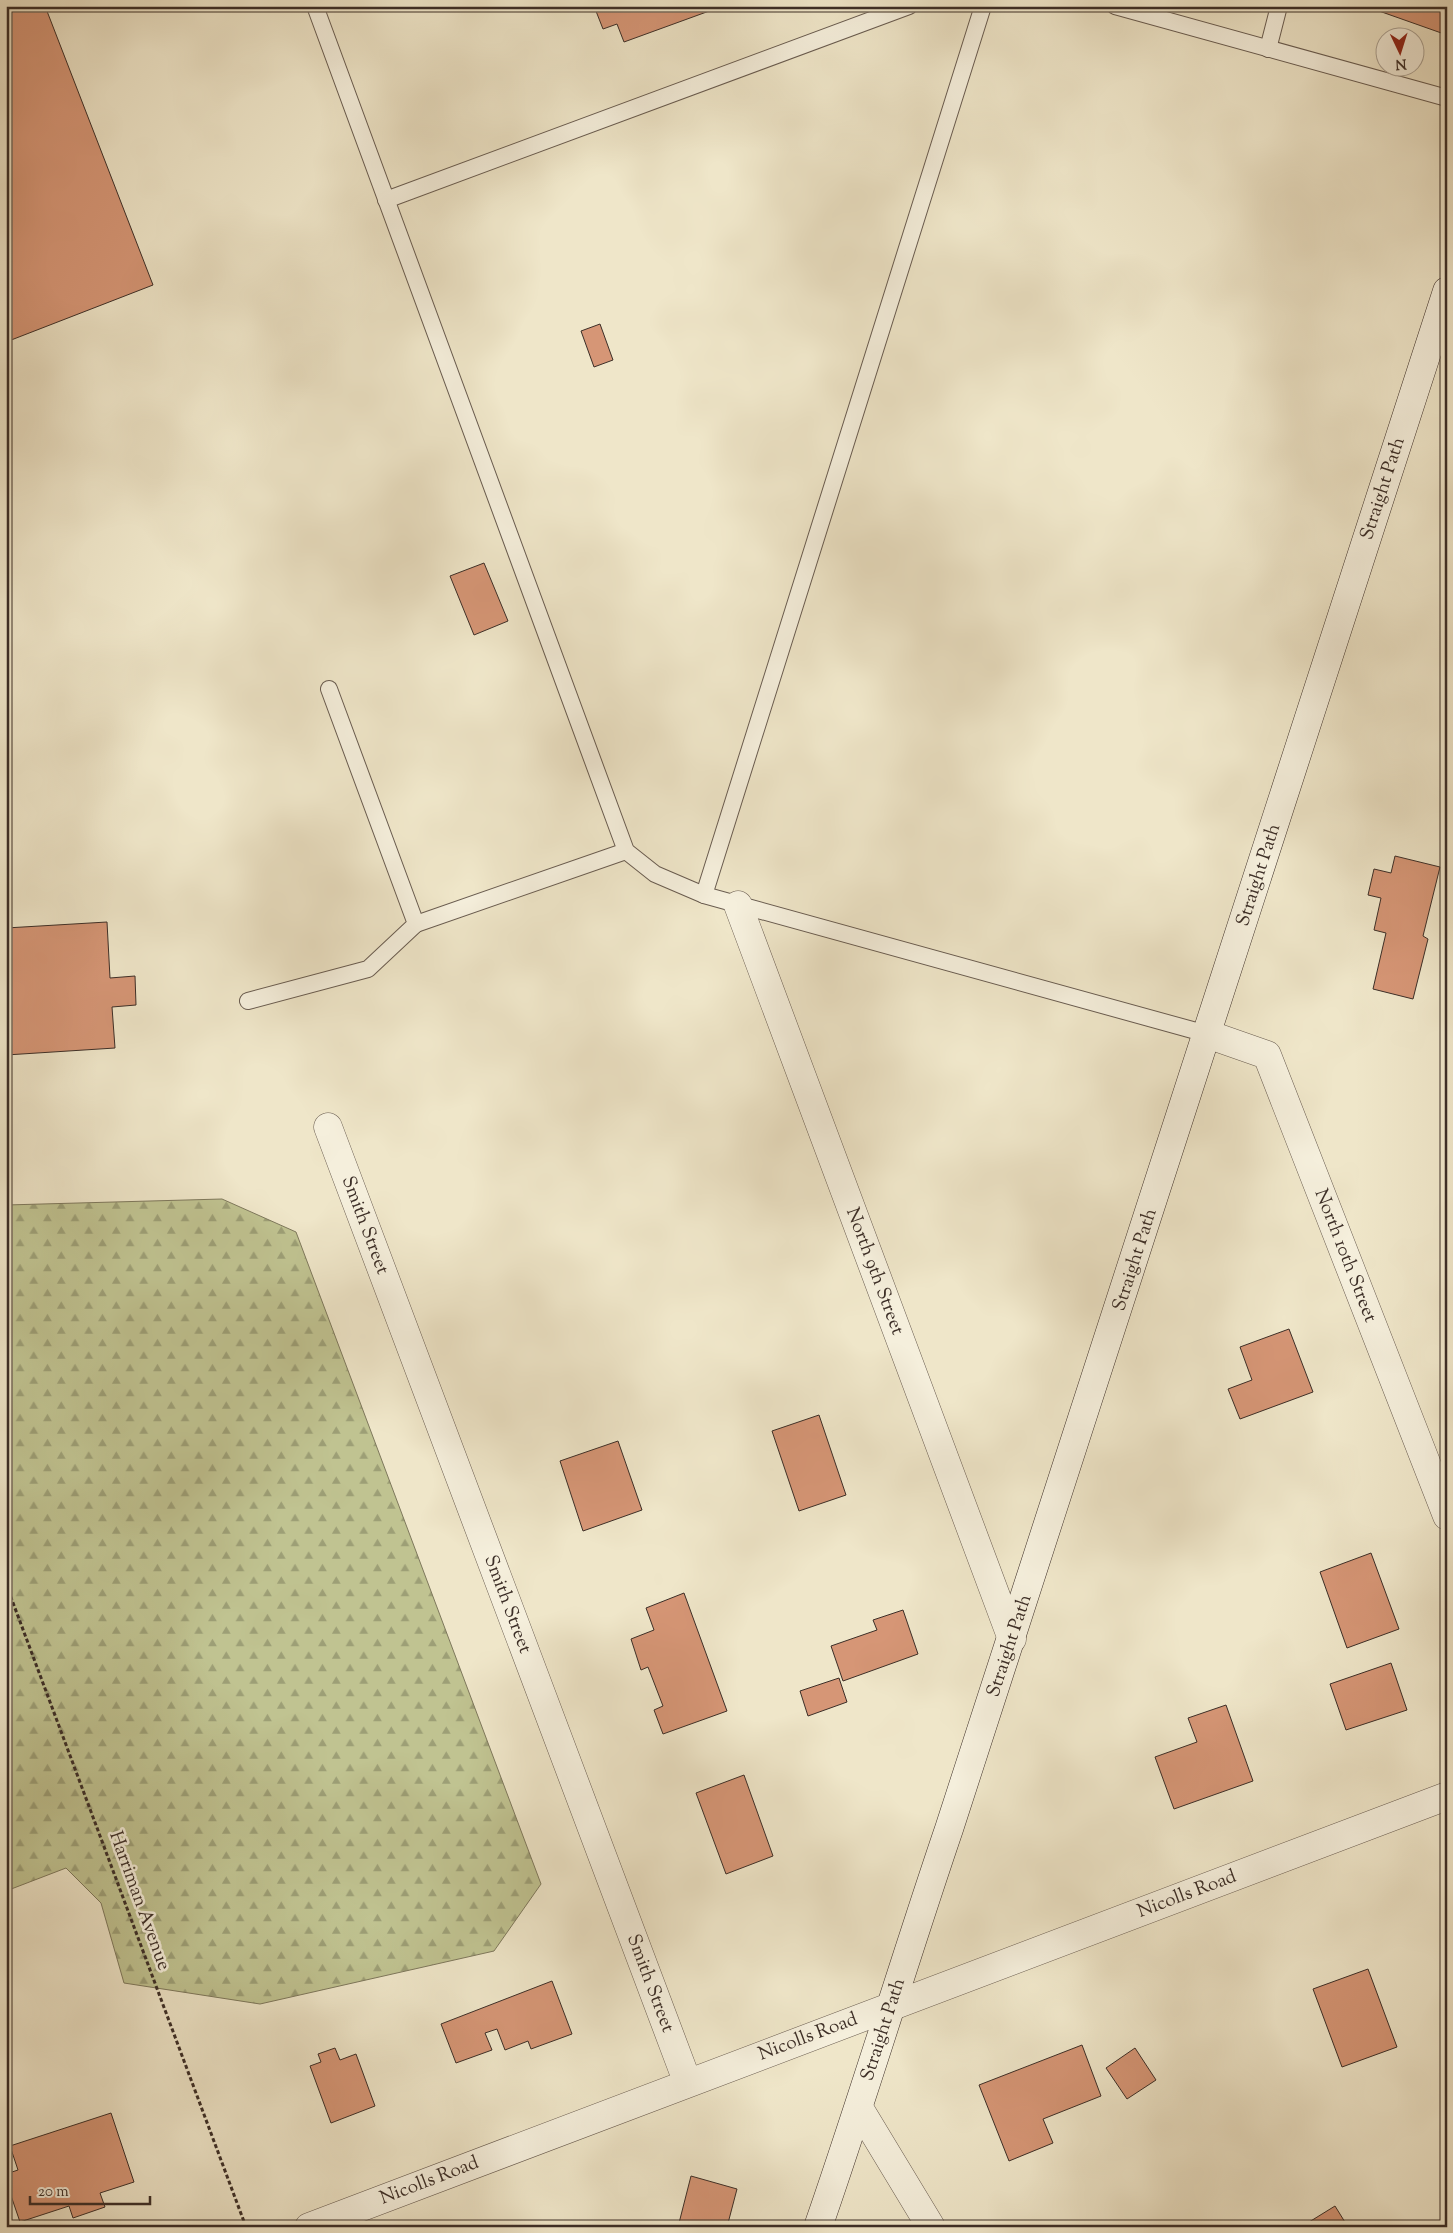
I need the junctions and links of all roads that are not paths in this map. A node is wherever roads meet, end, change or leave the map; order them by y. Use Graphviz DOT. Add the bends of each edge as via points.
graph roads {
  1 [pos="315,6"];
  2 [pos="909,6"];
  3 [pos="983,6"];
  4 [pos="1115,6"];
  5 [pos="1279,6"];
  6 [pos="1268,49"];
  7 [pos="1447,98"];
  8 [pos="386,200"];
  9 [pos="1447,291"];
  10 [pos="329,689"];
  11 [pos="626,850"];
  12 [pos="704,895"];
  13 [pos="738,905"];
  14 [pos="416,924"];
  15 [pos="248,1001"];
  16 [pos="1207,1034"];
  17 [pos="328,1127"];
  18 [pos="1447,1516"];
  19 [pos="1012,1639"];
  20 [pos="1447,1796"];
  21 [pos="889,2007"];
  22 [pos="687,2081"];
  23 [pos="860,2108"];
  24 [pos="309,2227"];
  25 [pos="818,2227"];
  26 [pos="931,2227"];
  1 -- 8 [label="lane"];
  2 -- 8 [label="lane"];
  3 -- 12 [label="lane"];
  4 -- 6 [label="lane"];
  5 -- 6 [label="lane"];
  6 -- 7 [label="lane"];
  8 -- 11 [label="lane"];
  9 -- 16 [label="street, Straight Path"];
  10 -- 14 [label="lane"];
  11 -- 12 [label="lane" via="655,874"];
  11 -- 14 [label="lane"];
  12 -- 13 [label="lane"];
  13 -- 16 [label="lane"];
  13 -- 19 [label="street, North 9th Street"];
  14 -- 15 [label="lane" via="368,969"];
  16 -- 18 [label="street, North 10th Street" via="1267,1055"];
  16 -- 19 [label="street, Straight Path"];
  17 -- 22 [label="street, Smith Street"];
  19 -- 21 [label="street, Straight Path"];
  20 -- 21 [label="street, Nicolls Road"];
  21 -- 22 [label="street, Nicolls Road"];
  21 -- 23 [label="street, Straight Path"];
  22 -- 24 [label="street, Nicolls Road"];
  23 -- 25 [label="street, Straight Path"];
  23 -- 26 [label="street"];
}
